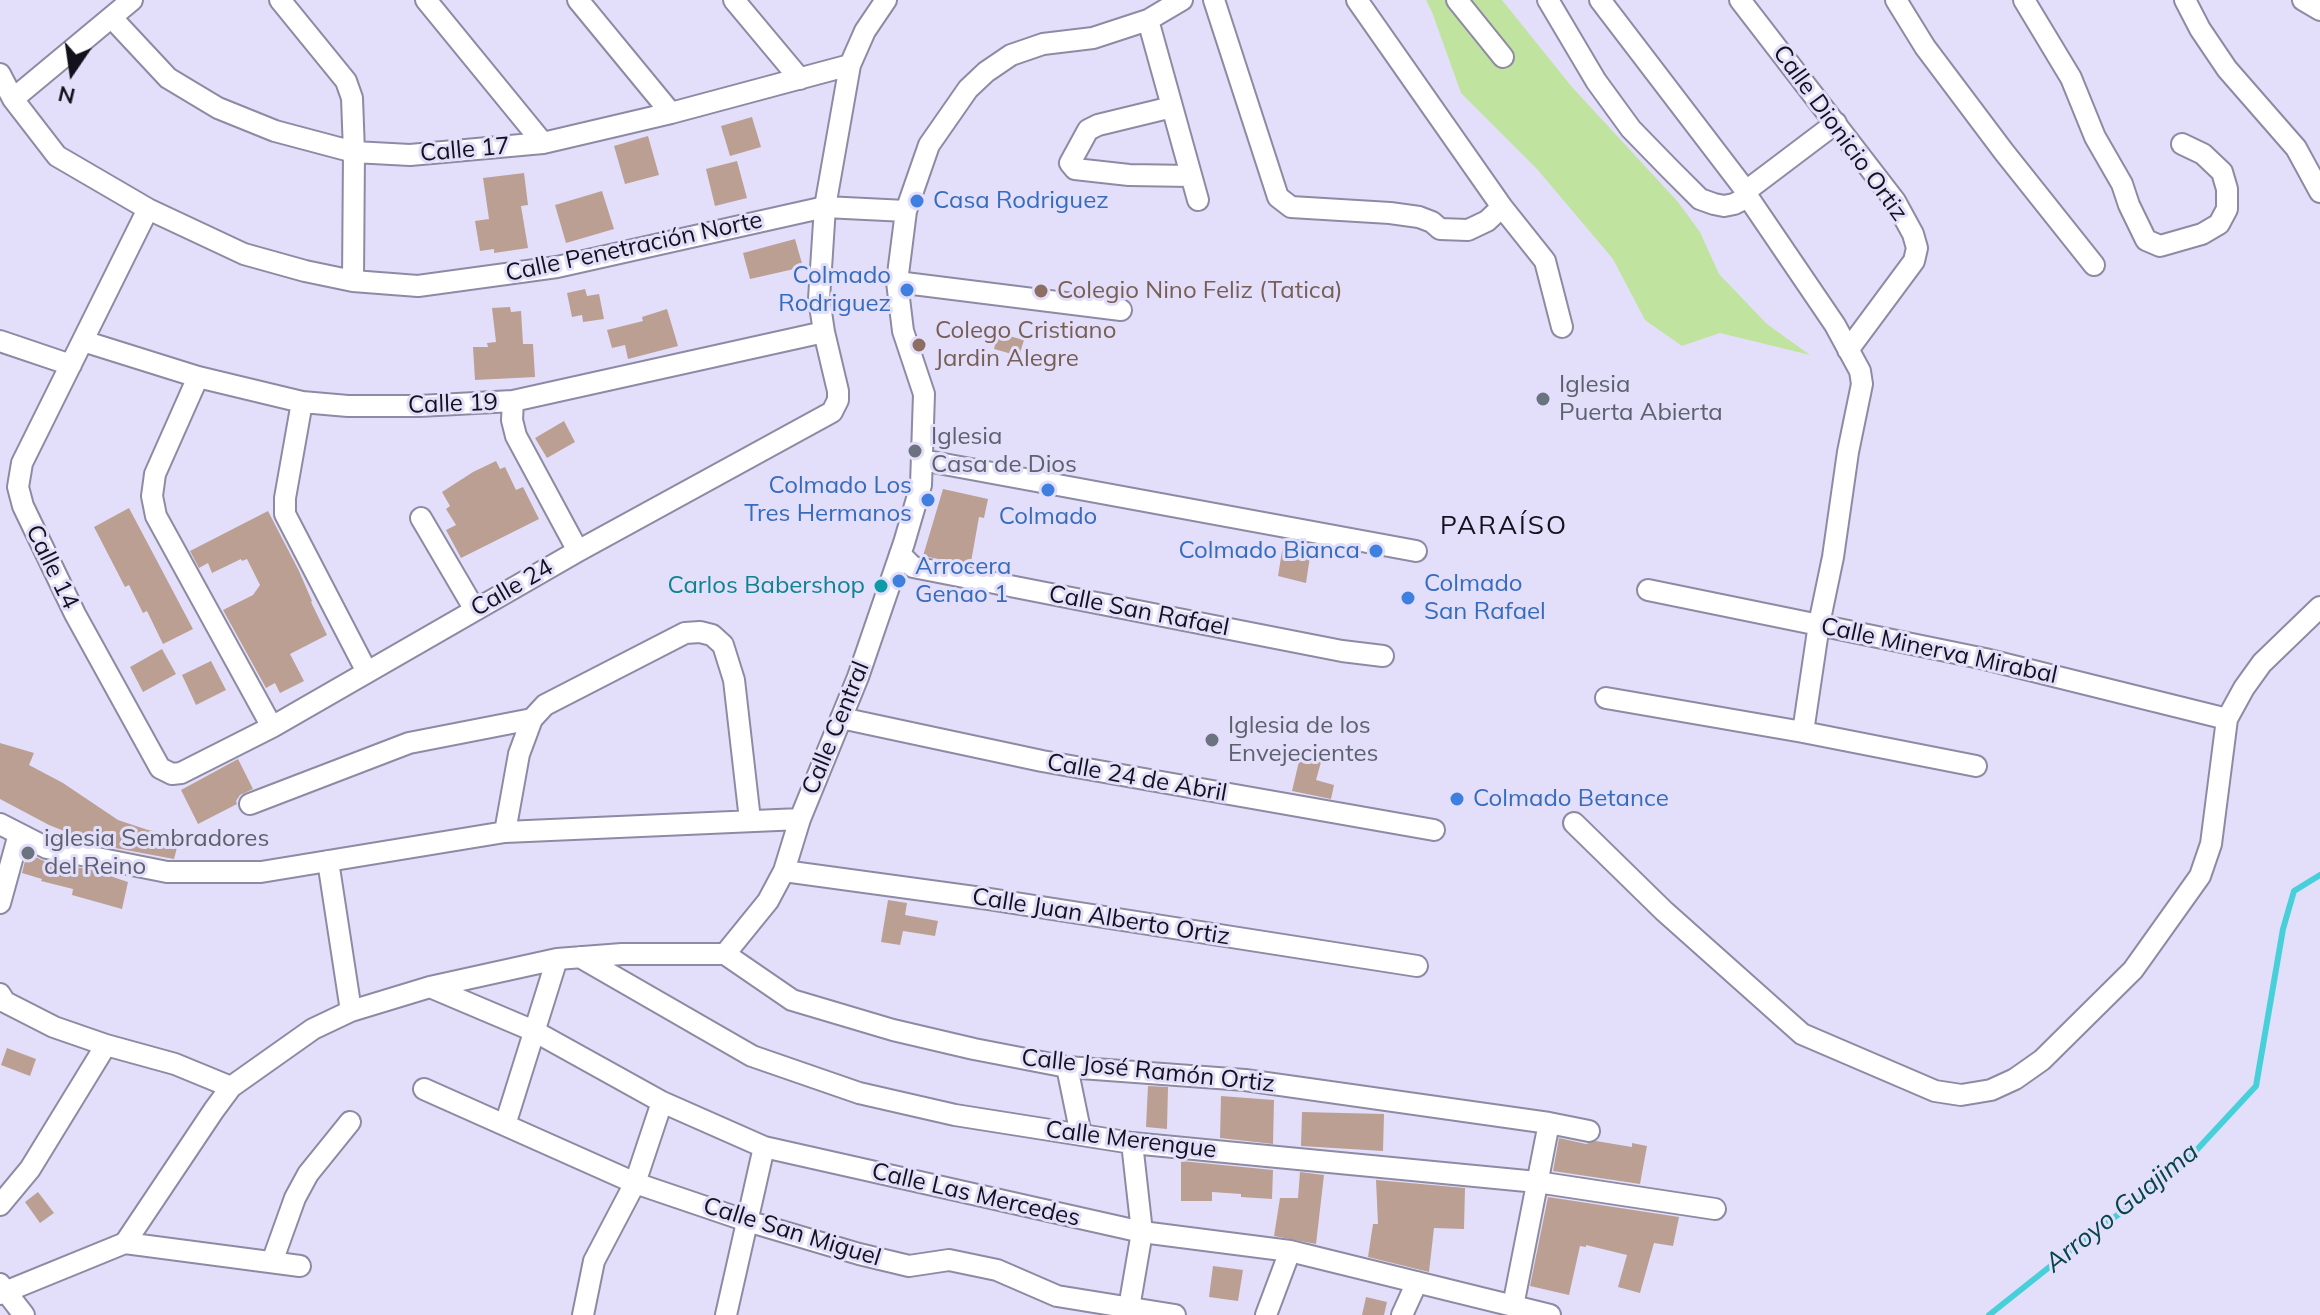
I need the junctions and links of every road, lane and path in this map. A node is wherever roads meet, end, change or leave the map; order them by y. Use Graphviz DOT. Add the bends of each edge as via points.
graph roads {
  1 [pos="132,0"];
  2 [pos="280,0"];
  3 [pos="426,0"];
  4 [pos="578,0"];
  5 [pos="734,0"];
  6 [pos="886,0"];
  7 [pos="1182,0"];
  8 [pos="1214,0"];
  9 [pos="1357,0"];
  10 [pos="1457,0"];
  11 [pos="1548,0"];
  12 [pos="1600,0"];
  13 [pos="1740,0"];
  14 [pos="1896,0"];
  15 [pos="2024,0"];
  16 [pos="2185,0"];
  17 [pos="2303,0"];
  18 [pos="2320,10"];
  19 [pos="112,18"];
  20 [pos="1148,20"];
  21 [pos="1503,57"];
  22 [pos="850,65"];
  23 [pos="0,74"];
  24 [pos="800,79"];
  25 [pos="13,99"];
  26 [pos="1172,107"];
  27 [pos="671,113"];
  28 [pos="1836,123"];
  29 [pos="543,143"];
  30 [pos="2182,144"];
  31 [pos="354,152"];
  32 [pos="1191,176"];
  33 [pos="2320,192"];
  34 [pos="1747,194"];
  35 [pos="1198,200"];
  36 [pos="825,207"];
  37 [pos="1502,207"];
  38 [pos="148,209"];
  39 [pos="906,211"];
  40 [pos="2094,265"];
  41 [pos="353,281"];
  42 [pos="897,282"];
  43 [pos="1121,310"];
  44 [pos="1562,327"];
  45 [pos="824,332"];
  46 [pos="0,341"];
  47 [pos="83,341"];
  48 [pos="1848,350"];
  49 [pos="71,365"];
  50 [pos="198,377"];
  51 [pos="513,401"];
  52 [pos="302,402"];
  53 [pos="922,460"];
  54 [pos="421,518"];
  55 [pos="578,551"];
  56 [pos="1416,551"];
  57 [pos="900,554"];
  58 [pos="1648,590"];
  59 [pos="2320,607"];
  60 [pos="475,610"];
  61 [pos="1819,624"];
  62 [pos="1383,656"];
  63 [pos="367,672"];
  64 [pos="1606,698"];
  65 [pos="841,718"];
  66 [pos="532,719"];
  67 [pos="2227,719"];
  68 [pos="272,727"];
  69 [pos="1803,732"];
  70 [pos="1976,766"];
  71 [pos="181,773"];
  72 [pos="250,804"];
  73 [pos="800,819"];
  74 [pos="750,820"];
  75 [pos="1574,823"];
  76 [pos="0,824"];
  77 [pos="1434,830"];
  78 [pos="505,832"];
  79 [pos="19,834"];
  80 [pos="328,861"];
  81 [pos="784,871"];
  82 [pos="0,903"];
  83 [pos="725,954"];
  84 [pos="580,957"];
  85 [pos="557,959"];
  86 [pos="1417,966"];
  87 [pos="430,987"];
  88 [pos="2,1003"];
  89 [pos="351,1011"];
  90 [pos="534,1031"];
  91 [pos="106,1045"];
  92 [pos="1067,1067"];
  93 [pos="231,1087"];
  94 [pos="424,1089"];
  95 [pos="662,1102"];
  96 [pos="350,1122"];
  97 [pos="1549,1123"];
  98 [pos="505,1125"];
  99 [pos="1589,1131"];
  100 [pos="1081,1135"];
  101 [pos="1132,1143"];
  102 [pos="764,1147"];
  103 [pos="1537,1182"];
  104 [pos="635,1183"];
  105 [pos="0,1205"];
  106 [pos="1715,1209"];
  107 [pos="747,1221"];
  108 [pos="1142,1232"];
  109 [pos="125,1243"];
  110 [pos="1290,1251"];
  111 [pos="272,1262"];
  112 [pos="300,1266"];
  113 [pos="1417,1282"];
  114 [pos="2,1290"];
  115 [pos="1513,1306"];
  116 [pos="1129,1308"];
  117 [pos="24,1315"];
  118 [pos="583,1315"];
  119 [pos="726,1315"];
  120 [pos="1175,1315"];
  121 [pos="1266,1315"];
  122 [pos="1402,1315"];
  123 [pos="1550,1315"];
  1 -- 19 [label="street"];
  2 -- 31 [label="street" via="346,81 352,98"];
  3 -- 29 [label="street"];
  4 -- 27 [label="street"];
  5 -- 24 [label="street"];
  6 -- 22 [label="street"];
  7 -- 20 [label="street, Calle Central"];
  8 -- 37 [label="street" via="1278,197 1291,207 1390,213 1419,217 1440,229 1468,230"];
  9 -- 37 [label="street"];
  10 -- 21 [label="street"];
  11 -- 34 [label="street" via="1631,129 1700,199 1724,206"];
  12 -- 34 [label="street"];
  13 -- 28 [label="street, Calle Dionicio Ortiz"];
  14 -- 40 [label="street" via="1925,47"];
  15 -- 30 [label="street" via="2071,78 2146,240 2160,246 2202,234 2219,224 2227,209 2222,172"];
  16 -- 33 [label="street" via="2227,69 2296,148"];
  17 -- 18 [label="street"];
  19 -- 25 [label="street"];
  19 -- 31 [label="street, Calle 17" via="168,78 218,108 275,131"];
  20 -- 26 [label="street"];
  20 -- 39 [label="street, Calle Central" via="1093,38 1043,44 1011,55 986,72 929,145"];
  22 -- 24 [label="street, Calle 17"];
  22 -- 36 [label="street"];
  23 -- 25 [label="street, Calle Penetración Norte"];
  24 -- 27 [label="street, Calle 17"];
  25 -- 38 [label="street, Calle Penetración Norte" via="57,156"];
  26 -- 32 [label="street"];
  26 -- 32 [label="street" via="1088,130 1070,163 1075,169 1115,174"];
  27 -- 29 [label="street, Calle 17"];
  28 -- 34 [label="street"];
  28 -- 48 [label="street, Calle Dionicio Ortiz" via="1895,201 1917,248 1914,261"];
  29 -- 31 [label="street, Calle 17" via="410,155"];
  31 -- 41 [label="street"];
  32 -- 35 [label="street"];
  34 -- 48 [label="street"];
  36 -- 39 [label="street, Calle Penetración Norte"];
  36 -- 41 [label="street, Calle Penetración Norte" via="557,267 418,286"];
  36 -- 45 [label="street" via="819,299"];
  37 -- 44 [label="street" via="1545,261"];
  38 -- 41 [label="street, Calle Penetración Norte" via="244,254"];
  38 -- 47 [label="street, Calle 14"];
  39 -- 42 [label="street, Calle Central"];
  42 -- 43 [label="street"];
  42 -- 53 [label="street, Calle Central" via="903,331 924,394"];
  45 -- 51 [label="street, Calle 19"];
  45 -- 55 [label="street, Calle 24" via="838,391 832,412"];
  46 -- 49 [label="street"];
  47 -- 49 [label="street, Calle 14"];
  47 -- 50 [label="street, Calle 19"];
  48 -- 61 [label="street" via="1862,384"];
  49 -- 71 [label="street, Calle 14" via="22,463 18,487 23,506 160,768"];
  50 -- 52 [label="street, Calle 19"];
  50 -- 68 [label="street" via="155,474 156,516"];
  51 -- 52 [label="street, Calle 19" via="419,406"];
  51 -- 55 [label="street" via="516,436"];
  52 -- 63 [label="street" via="285,514"];
  53 -- 56 [label="street"];
  53 -- 57 [label="street, Calle Central" via="921,485"];
  54 -- 60 [label="street"];
  55 -- 60 [label="street, Calle 24"];
  57 -- 62 [label="street, Calle San Rafael" via="913,567"];
  57 -- 65 [label="street, Calle Central"];
  58 -- 61 [label="street, Calle Minerva Mirabal"];
  59 -- 67 [label="street" via="2262,663"];
  60 -- 63 [label="street, Calle 24"];
  61 -- 67 [label="street, Calle Minerva Mirabal"];
  61 -- 69 [label="street"];
  63 -- 68 [label="street, Calle 24"];
  64 -- 69 [label="street"];
  65 -- 73 [label="street, Calle Central"];
  65 -- 77 [label="street, Calle 24 de Abril" via="1042,761"];
  66 -- 72 [label="street" via="409,743"];
  66 -- 74 [label="street" via="545,705 685,633 712,635 723,645 734,680"];
  66 -- 78 [label="street" via="519,754"];
  67 -- 75 [label="street" via="2207,860 2200,876 2133,970 2042,1060 1991,1090 1961,1095 1935,1091 1802,1034"];
  68 -- 71 [label="street, Calle 24"];
  69 -- 70 [label="street"];
  73 -- 74 [label="street, Calle Central"];
  73 -- 81 [label="street"];
  74 -- 78 [label="street, Calle Central"];
  76 -- 79 [label="street, Calle Central"];
  78 -- 80 [label="street, Calle Central"];
  79 -- 80 [label="street, Calle Central" via="47,848 167,872 261,872"];
  79 -- 82 [label="street"];
  80 -- 89 [label="street"];
  81 -- 83 [label="street" via="768,901"];
  81 -- 86 [label="street, Calle Juan Alberto Ortiz"];
  83 -- 84 [label="street"];
  83 -- 92 [label="street, Calle José Ramón Ortiz" via="792,1000 893,1030"];
  84 -- 85 [label="street"];
  84 -- 100 [label="street, Calle Merengue" via="752,1056 859,1093"];
  85 -- 87 [label="street"];
  85 -- 90 [label="street"];
  87 -- 89 [label="street"];
  87 -- 90 [label="street, Calle Las Mercedes"];
  88 -- 91 [label="street"];
  89 -- 93 [label="street" via="313,1029"];
  90 -- 95 [label="street, Calle Las Mercedes"];
  90 -- 98 [label="street"];
  91 -- 93 [label="street"];
  91 -- 105 [label="street" via="30,1169"];
  92 -- 97 [label="street, Calle José Ramón Ortiz" via="1245,1080"];
  92 -- 100 [label="street"];
  93 -- 109 [label="street"];
  94 -- 98 [label="street, Calle San Miguel"];
  95 -- 102 [label="street, Calle Las Mercedes"];
  95 -- 104 [label="street"];
  96 -- 111 [label="street" via="308,1174"];
  97 -- 99 [label="street, Calle José Ramón Ortiz"];
  97 -- 103 [label="street"];
  98 -- 104 [label="street, Calle San Miguel"];
  100 -- 101 [label="street, Calle Merengue"];
  101 -- 103 [label="street, Calle Merengue"];
  101 -- 108 [label="street"];
  102 -- 107 [label="street"];
  102 -- 108 [label="street, Calle Las Mercedes"];
  103 -- 106 [label="street, Calle Merengue"];
  103 -- 115 [label="street"];
  104 -- 107 [label="street, Calle San Miguel"];
  104 -- 118 [label="street" via="594,1261"];
  107 -- 116 [label="street, Calle San Miguel" via="909,1266 949,1260 997,1270 1057,1296"];
  107 -- 119 [label="street"];
  108 -- 110 [label="street, Calle Las Mercedes"];
  108 -- 116 [label="street"];
  109 -- 111 [label="street"];
  109 -- 114 [label="street"];
  110 -- 113 [label="street, Calle Las Mercedes"];
  110 -- 121 [label="street"];
  111 -- 112 [label="street"];
  113 -- 115 [label="street, Calle Las Mercedes"];
  113 -- 122 [label="street"];
  114 -- 117 [label="street"];
  115 -- 123 [label="street, Calle Las Mercedes"];
  116 -- 120 [label="street, Calle San Miguel"];
}
